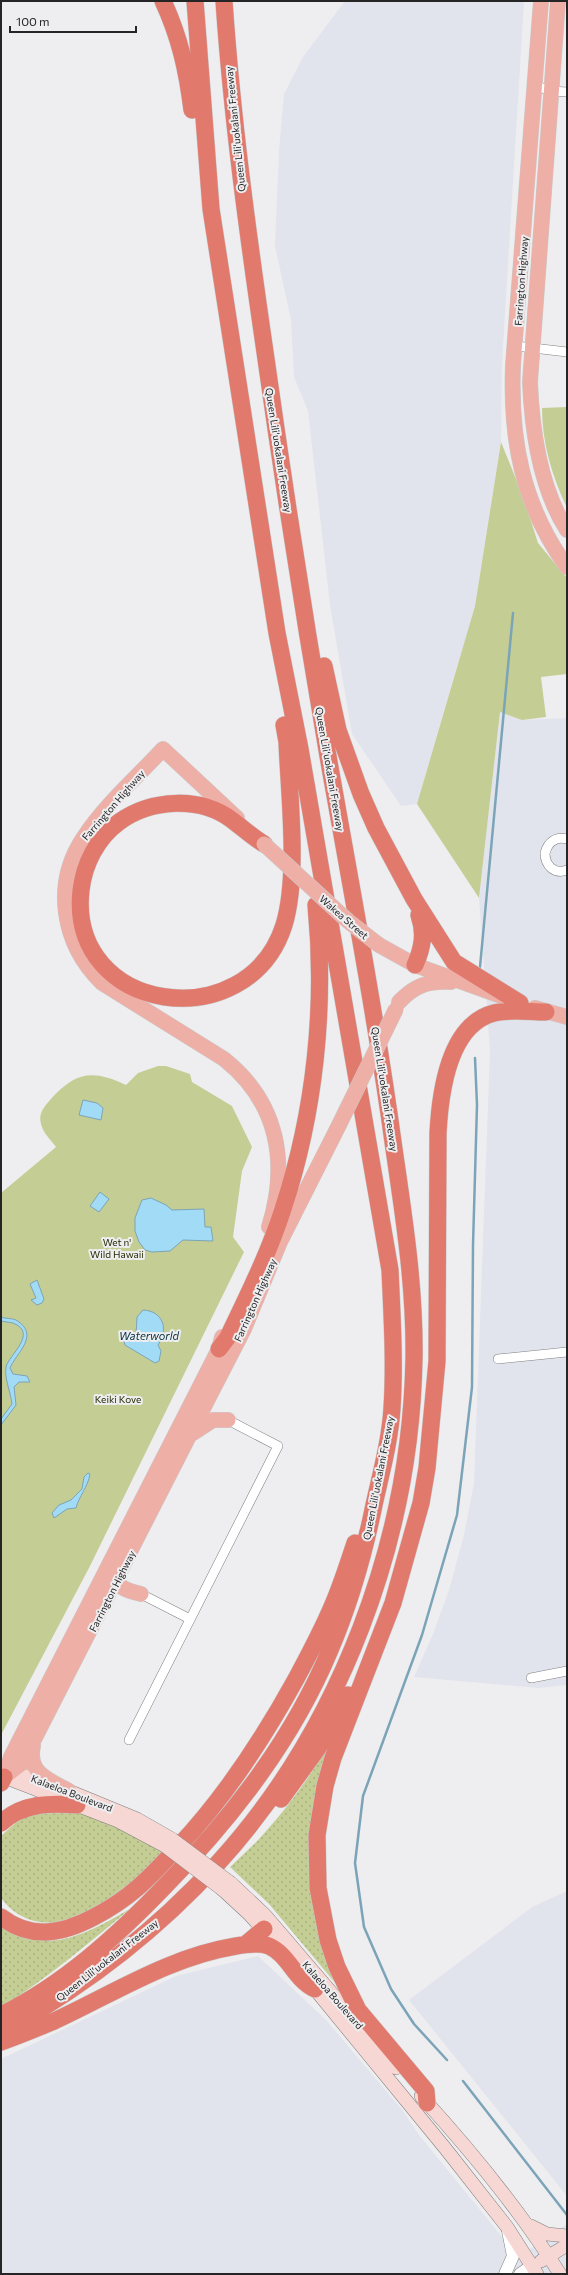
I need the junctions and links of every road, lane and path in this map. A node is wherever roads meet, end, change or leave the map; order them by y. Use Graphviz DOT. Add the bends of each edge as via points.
graph roads {
  1 [pos="163,1"];
  2 [pos="195,1"];
  3 [pos="224,1"];
  4 [pos="541,1"];
  5 [pos="558,1"];
  6 [pos="534,85"];
  7 [pos="551,91"];
  8 [pos="567,92"];
  9 [pos="211,209"];
  10 [pos="516,346"];
  11 [pos="533,348"];
  12 [pos="567,352"];
  13 [pos="265,356"];
  14 [pos="249,453"];
  15 [pos="567,530"];
  16 [pos="567,567"];
  17 [pos="163,749"];
  18 [pos="300,749"];
  19 [pos="567,839"];
  20 [pos="264,844"];
  21 [pos="567,870"];
  22 [pos="414,899"];
  23 [pos="416,965"];
  24 [pos="460,982"];
  25 [pos="520,1003"];
  26 [pos="397,1006"];
  27 [pos="546,1012"];
  28 [pos="567,1017"];
  29 [pos="384,1079"];
  30 [pos="219,1349"];
  31 [pos="567,1352"];
  32 [pos="498,1359"];
  33 [pos="212,1391"];
  34 [pos="228,1420"];
  35 [pos="191,1434"];
  36 [pos="384,1460"];
  37 [pos="421,1503"];
  38 [pos="120,1560"];
  39 [pos="128,1589"];
  40 [pos="393,1604"];
  41 [pos="190,1619"];
  42 [pos="567,1671"];
  43 [pos="531,1678"];
  44 [pos="129,1740"];
  45 [pos="34,1741"];
  46 [pos="2,1778"];
  47 [pos="73,1798"];
  48 [pos="1,1823"];
  49 [pos="221,1860"];
  50 [pos="227,1886"];
  51 [pos="1,1917"];
  52 [pos="264,1929"];
  53 [pos="246,1944"];
  54 [pos="315,1989"];
  55 [pos="1,2015"];
  56 [pos="1,2032"];
  57 [pos="1,2042"];
  58 [pos="427,2103"];
  59 [pos="528,2223"];
  60 [pos="507,2227"];
  61 [pos="567,2236"];
  62 [pos="567,2245"];
  63 [pos="549,2256"];
  64 [pos="535,2270"];
  65 [pos="567,2272"];
  66 [pos="505,2274"];
  67 [pos="520,2274"];
  68 [pos="560,2274"];
  69 [pos="564,2274"];
  1 -- 9 [label="highway" via="185,58 198,160"];
  2 -- 9 [label="highway, Queen Liliʻuokalani Freeway"];
  3 -- 13 [label="highway, Queen Liliʻuokalani Freeway" via="240,182"];
  4 -- 6 [label="main road, Farrington Highway"];
  5 -- 7 [label="main road, Farrington Highway"];
  6 -- 7 [label="street"];
  6 -- 10 [label="main road, Farrington Highway"];
  7 -- 8 [label="street"];
  7 -- 11 [label="main road, Farrington Highway"];
  9 -- 14 [label="highway, Queen Liliʻuokalani Freeway"];
  10 -- 11 [label="street"];
  10 -- 16 [label="main road, Farrington Highway" via="512,386 515,442 528,490 557,553"];
  11 -- 12 [label="street"];
  11 -- 15 [label="main road, Farrington Highway" via="531,402 536,436 549,495"];
  13 -- 22 [label="highway" via="288,448 321,651 338,730 376,828"];
  13 -- 29 [label="highway, Queen Liliʻuokalani Freeway" via="276,445"];
  14 -- 18 [label="highway, Queen Liliʻuokalani Freeway" via="277,633"];
  14 -- 20 [label="highway" via="261,581 287,742 291,852 288,905 283,926 274,946 254,971 227,989 199,998 168,998 145,993 125,983 100,960 84,930 80,907 81,884 88,862 99,842 124,819 156,806 190,804 223,814 248,835"];
  17 -- 20 [label="main road, Wakea Street"];
  17 -- 30 [label="main road, Farrington Highway" via="91,827 78,847 66,880 66,916 75,948 87,967 102,983 224,1058 246,1079 267,1111 276,1141 276,1198 263,1246 235,1314 222,1336"];
  18 -- 30 [label="highway" via="308,852 318,928 318,1012 311,1087 300,1147 283,1210 228,1337"];
  18 -- 36 [label="highway, Queen Liliʻuokalani Freeway" via="390,1270 394,1351 392,1411"];
  19 -- 21 [label="street" via="553,841 545,853 550,867 560,872"];
  20 -- 23 [label="main road, Wakea Street, bridge" via="348,921 379,945"];
  22 -- 23 [label="highway" via="423,938"];
  22 -- 25 [label="highway" via="454,962"];
  23 -- 24 [label="main road, Wakea Street"];
  23 -- 26 [label="main road, Farrington Highway"];
  24 -- 25 [label="main road, Wakea Street"];
  24 -- 26 [label="main road" via="439,981 421,984"];
  25 -- 27 [label="main road, Wakea Street"];
  26 -- 33 [label="main road, Farrington Highway, bridge" via="280,1242 244,1329"];
  27 -- 28 [label="main road, Wakea Street"];
  27 -- 37 [label="highway" via="495,1013 481,1018 466,1032 444,1078 439,1103 438,1133 437,1361 432,1430"];
  29 -- 37 [label="highway" via="400,1150 427,1329 428,1362"];
  29 -- 49 [label="highway, Queen Liliʻuokalani Freeway" via="407,1239 413,1301 412,1405 396,1507 363,1622 336,1685 284,1778"];
  30 -- 38 [label="main road, Farrington Highway"];
  31 -- 32 [label="street"];
  33 -- 34 [label="main road" via="218,1409"];
  33 -- 35 [label="main road, Farrington Highway"];
  34 -- 35 [label="main road" via="213,1420"];
  34 -- 41 [label="street" via="278,1446"];
  35 -- 38 [label="main road, Farrington Highway"];
  36 -- 51 [label="highway" via="336,1598 308,1657 258,1745 226,1792 148,1880 128,1897 84,1922 54,1933 38,1933 20,1929"];
  36 -- 55 [label="highway, Queen Liliʻuokalani Freeway" via="366,1542 350,1597 330,1651 300,1711 247,1792 217,1832 135,1918 73,1970"];
  37 -- 40 [label="highway"];
  38 -- 39 [label="main road" via="129,1580"];
  38 -- 39 [label="main road" via="112,1571"];
  38 -- 46 [label="main road, Farrington Highway" via="11,1757"];
  39 -- 41 [label="street"];
  39 -- 45 [label="main road, Farrington Highway" via="102,1608"];
  40 -- 49 [label="highway" via="341,1709 294,1783 245,1841"];
  40 -- 58 [label="highway" via="333,1758 325,1786 317,1835 318,1888 328,1940 337,1967 358,2010 426,2091"];
  41 -- 44 [label="street"];
  42 -- 43 [label="street"];
  45 -- 46 [label="main road, Farrington Highway" via="22,1763"];
  45 -- 47 [label="main road" via="31,1754 32,1764 37,1772"];
  46 -- 47 [label="main road, Kalaeloa Boulevard"];
  47 -- 48 [label="highway" via="58,1804 30,1807 13,1814"];
  47 -- 50 [label="main road, Kalaeloa Boulevard, bridge" via="168,1842"];
  49 -- 56 [label="highway, Queen Liliʻuokalani Freeway" via="135,1941 57,1999"];
  50 -- 52 [label="main road, Kalaeloa Boulevard"];
  50 -- 58 [label="main road, Kalaeloa Boulevard" via="265,1915"];
  52 -- 53 [label="highway"];
  52 -- 54 [label="main road, Kalaeloa Boulevard"];
  53 -- 54 [label="highway" via="260,1944 278,1952 305,1985"];
  53 -- 57 [label="highway" via="214,1951 141,1976 52,2022"];
  54 -- 60 [label="main road, Kalaeloa Boulevard"];
  58 -- 59 [label="main road, Kalaeloa Boulevard"];
  59 -- 61 [label="main road" via="547,2234"];
  59 -- 63 [label="main road, Kalaeloa Boulevard"];
  60 -- 64 [label="main road, Kalaeloa Boulevard"];
  60 -- 66 [label="street" via="512,2256"];
  62 -- 63 [label="main road"];
  63 -- 64 [label="main road"];
  63 -- 68 [label="main road, Kalaeloa Boulevard"];
  64 -- 67 [label="street"];
  65 -- 69 [label="main road"];
}
